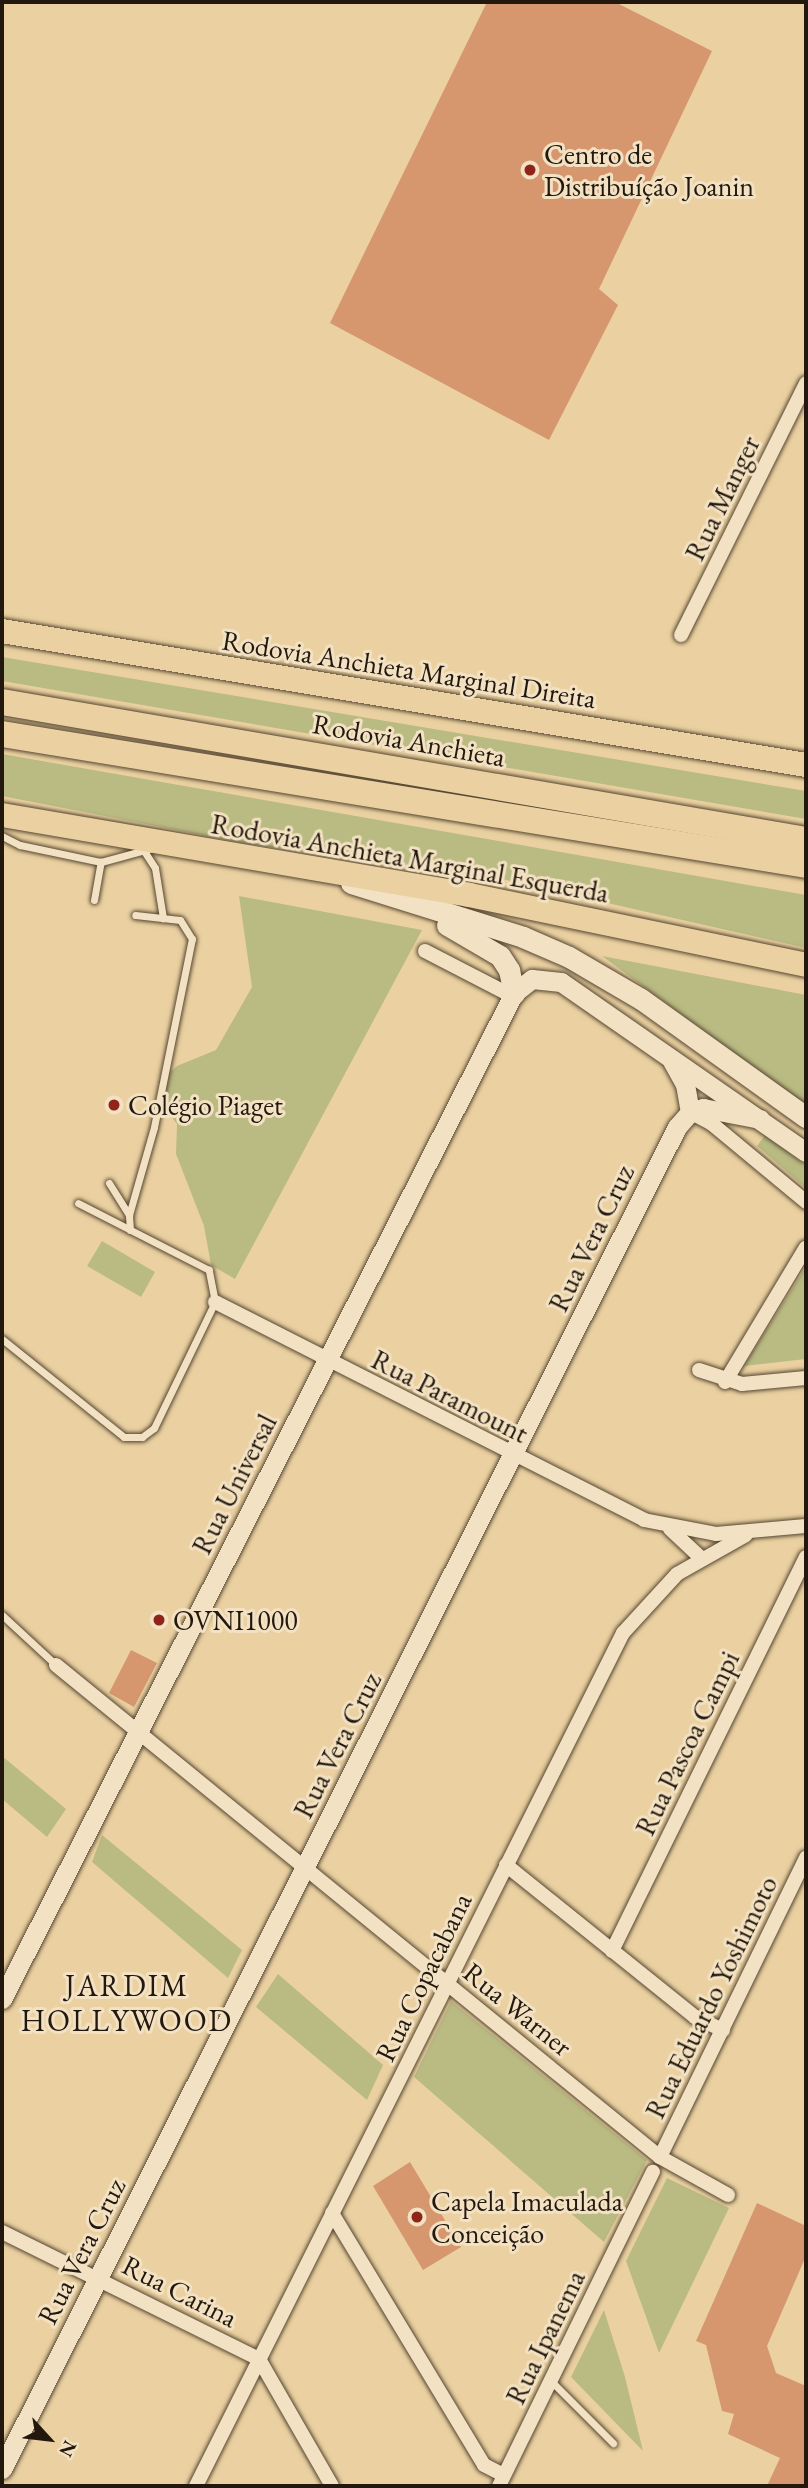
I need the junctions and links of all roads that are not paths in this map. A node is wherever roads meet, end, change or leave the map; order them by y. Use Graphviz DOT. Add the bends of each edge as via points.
graph roads {
  1 [pos="806,383"];
  2 [pos="2,629"];
  3 [pos="681,635"];
  4 [pos="2,702"];
  5 [pos="2,734"];
  6 [pos="806,765"];
  7 [pos="2,815"];
  8 [pos="2,836"];
  9 [pos="806,840"];
  10 [pos="152,847"];
  11 [pos="101,862"];
  12 [pos="806,865"];
  13 [pos="309,869"];
  14 [pos="385,895"];
  15 [pos="94,900"];
  16 [pos="135,915"];
  17 [pos="163,918"];
  18 [pos="425,951"];
  19 [pos="806,965"];
  20 [pos="513,994"];
  21 [pos="669,1055"];
  22 [pos="690,1112"];
  23 [pos="806,1117"];
  24 [pos="760,1119"];
  25 [pos="806,1152"];
  26 [pos="109,1183"];
  27 [pos="806,1202"];
  28 [pos="78,1203"];
  29 [pos="129,1215"];
  30 [pos="130,1230"];
  31 [pos="806,1247"];
  32 [pos="215,1302"];
  33 [pos="2,1339"];
  34 [pos="328,1361"];
  35 [pos="699,1370"];
  36 [pos="806,1378"];
  37 [pos="726,1381"];
  38 [pos="514,1457"];
  39 [pos="806,1526"];
  40 [pos="666,1527"];
  41 [pos="746,1535"];
  42 [pos="806,1557"];
  43 [pos="701,1558"];
  44 [pos="2,1615"];
  45 [pos="56,1665"];
  46 [pos="138,1736"];
  47 [pos="806,1858"];
  48 [pos="506,1865"];
  49 [pos="306,1870"];
  50 [pos="612,1951"];
  51 [pos="447,1983"];
  52 [pos="2,2000"];
  53 [pos="723,2030"];
  54 [pos="660,2157"];
  55 [pos="653,2172"];
  56 [pos="729,2195"];
  57 [pos="332,2213"];
  58 [pos="2,2232"];
  59 [pos="99,2278"];
  60 [pos="259,2359"];
  61 [pos="551,2380"];
  62 [pos="613,2443"];
  63 [pos="2,2469"];
  64 [pos="501,2481"];
  65 [pos="196,2486"];
  66 [pos="332,2486"];
  1 -- 3 [label="street, Rua Manger"];
  2 -- 6 [label="highway, Rodovia Anchieta Marginal Direita"];
  4 -- 9 [label="highway, Rodovia Anchieta"];
  5 -- 12 [label="highway, Rodovia Anchieta"];
  7 -- 10 [label="highway, Rodovia Anchieta Marginal Esquerda"];
  8 -- 11 [label="lane" via="20,845"];
  10 -- 11 [label="lane"];
  10 -- 13 [label="highway, Rodovia Anchieta Marginal Esquerda"];
  10 -- 17 [label="lane"];
  11 -- 15 [label="lane"];
  13 -- 14 [label="main road"];
  13 -- 19 [label="highway, Rodovia Anchieta Marginal Esquerda" via="470,895"];
  14 -- 20 [label="main road" via="493,949 509,970"];
  14 -- 23 [label="main road" via="523,937 569,957 641,999"];
  16 -- 17 [label="lane"];
  17 -- 29 [label="lane" via="180,920 192,939 154,1127"];
  18 -- 20 [label="street"];
  20 -- 21 [label="street" via="533,979 561,982"];
  20 -- 34 [label="street, Rua Universal"];
  21 -- 22 [label="street" via="685,1084"];
  21 -- 24 [label="street"];
  22 -- 24 [label="street" via="715,1108"];
  22 -- 27 [label="street" via="711,1123"];
  22 -- 38 [label="street, Rua Vera Cruz" via="677,1127"];
  24 -- 25 [label="street"];
  26 -- 29 [label="lane"];
  28 -- 30 [label="lane"];
  29 -- 30 [label="lane"];
  30 -- 32 [label="lane" via="209,1270"];
  31 -- 37 [label="street"];
  32 -- 33 [label="lane" via="158,1421 142,1437 124,1437"];
  32 -- 34 [label="street, Rua Paramount"];
  34 -- 38 [label="street, Rua Paramount"];
  34 -- 46 [label="street, Rua Universal"];
  35 -- 37 [label="street"];
  36 -- 37 [label="street" via="753,1384"];
  38 -- 40 [label="street, Rua Paramount"];
  38 -- 49 [label="street, Rua Vera Cruz"];
  39 -- 41 [label="street, Rua Paramount"];
  40 -- 41 [label="street, Rua Paramount"];
  40 -- 43 [label="street, Rua Paramount"];
  41 -- 43 [label="street, Rua Copacabana"];
  42 -- 50 [label="street, Rua Pascoa Campi"];
  43 -- 48 [label="street, Rua Copacabana" via="668,1581 623,1633"];
  44 -- 45 [label="lane"];
  45 -- 46 [label="street, Rua Warner"];
  46 -- 49 [label="street, Rua Warner"];
  46 -- 52 [label="street, Rua Universal"];
  47 -- 53 [label="street, Rua Eduardo Yoshimoto"];
  48 -- 50 [label="street"];
  48 -- 51 [label="street, Rua Copacabana"];
  49 -- 51 [label="street, Rua Warner"];
  49 -- 59 [label="street, Rua Vera Cruz"];
  50 -- 53 [label="street" via="705,2024"];
  51 -- 54 [label="street, Rua Warner"];
  51 -- 57 [label="street, Rua Copacabana"];
  53 -- 54 [label="street, Rua Eduardo Yoshimoto"];
  54 -- 56 [label="street, Rua Warner"];
  55 -- 61 [label="street, Rua Ipanema"];
  57 -- 60 [label="street, Rua Copacabana"];
  57 -- 64 [label="street" via="484,2465"];
  58 -- 59 [label="street, Rua Carina"];
  59 -- 60 [label="street, Rua Carina"];
  59 -- 63 [label="street, Rua Vera Cruz"];
  60 -- 65 [label="street, Rua Copacabana"];
  60 -- 66 [label="street"];
  61 -- 62 [label="lane"];
  61 -- 64 [label="street, Rua Ipanema"];
}
